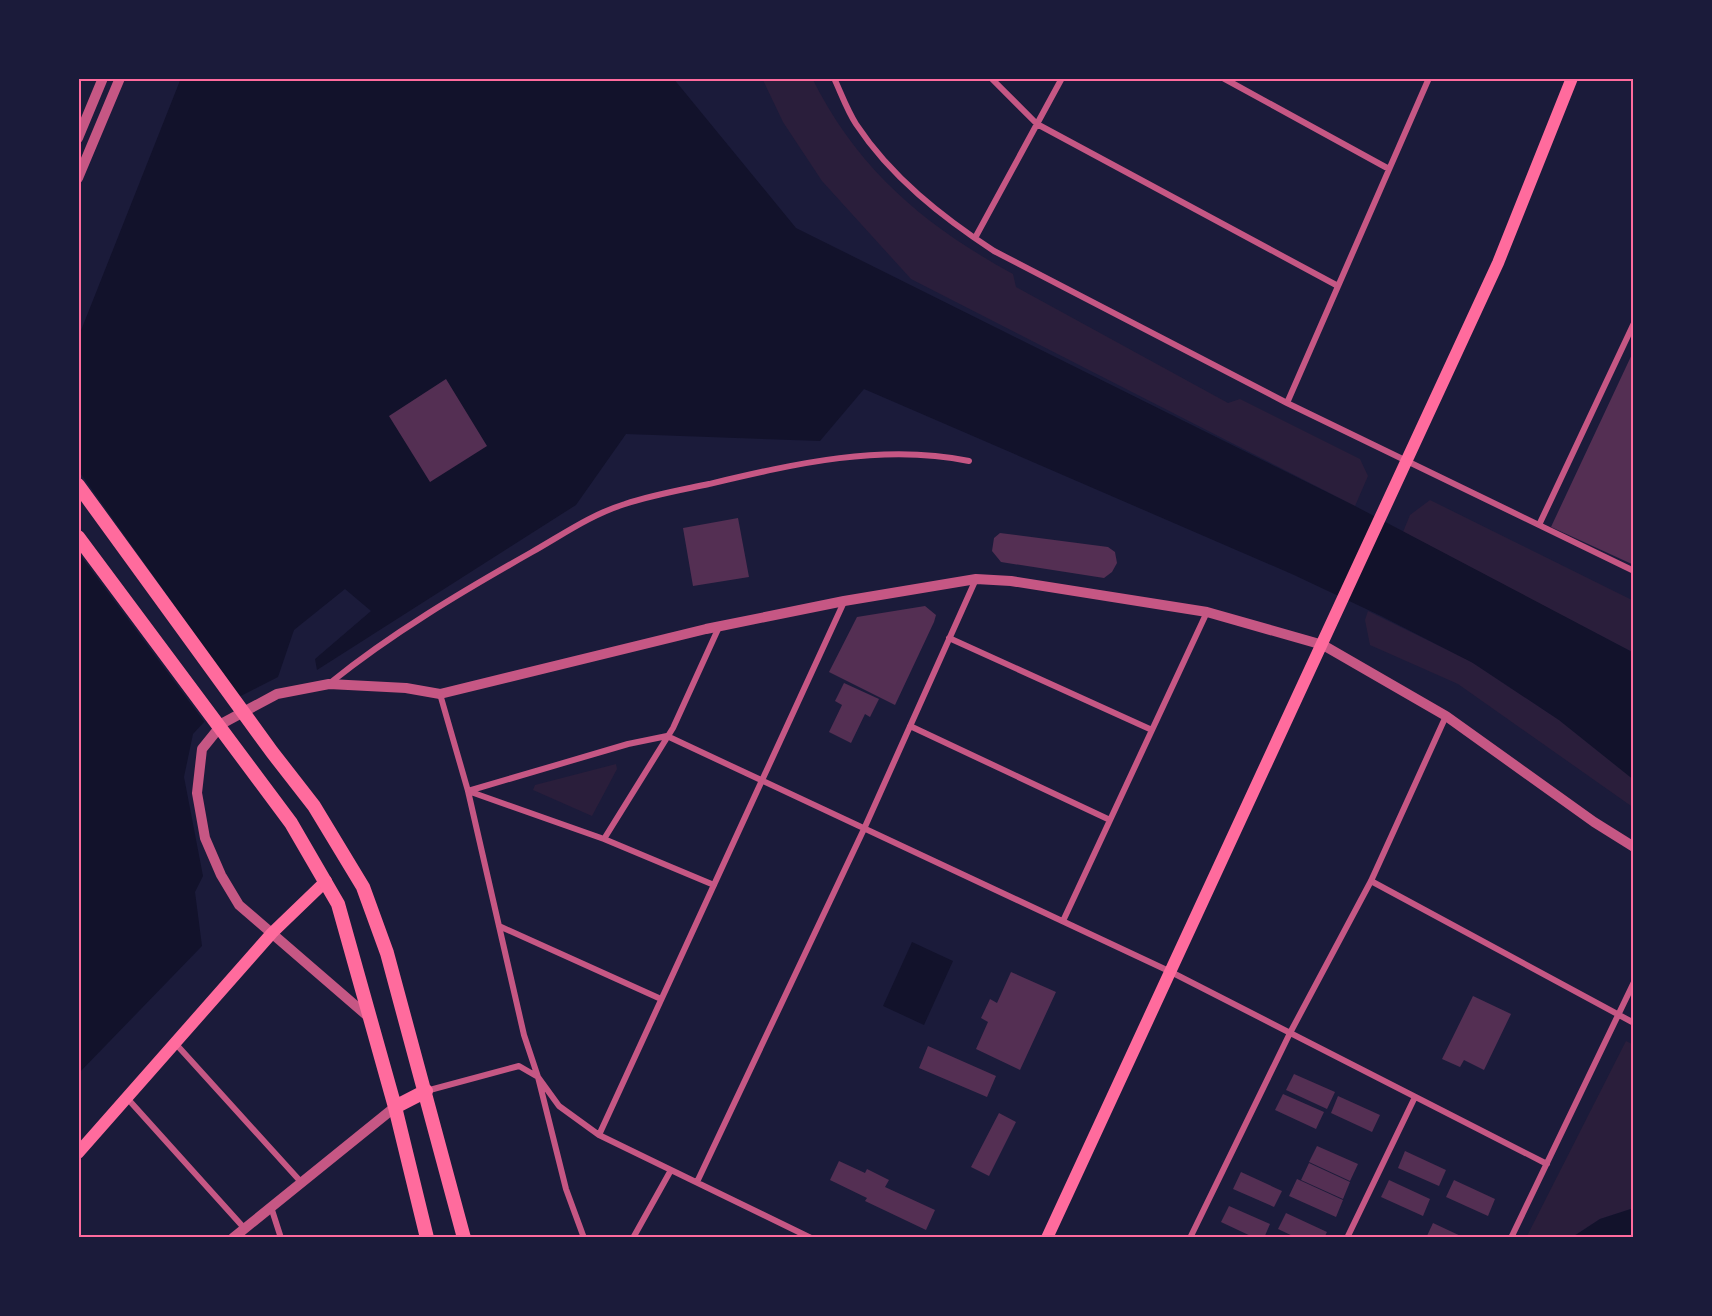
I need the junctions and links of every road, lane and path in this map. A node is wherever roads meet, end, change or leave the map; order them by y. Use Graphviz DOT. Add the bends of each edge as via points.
graph roads {
  1 [pos="103,78"];
  2 [pos="120,78"];
  3 [pos="834,78"];
  4 [pos="991,78"];
  5 [pos="1062,78"];
  6 [pos="1223,78"];
  7 [pos="1429,78"];
  8 [pos="1572,78"];
  9 [pos="1037,124"];
  10 [pos="78,138"];
  11 [pos="1389,169"];
  12 [pos="78,178"];
  13 [pos="975,238"];
  14 [pos="1338,286"];
  15 [pos="1634,323"];
  16 [pos="1287,403"];
  17 [pos="969,461"];
  18 [pos="1408,461"];
  19 [pos="78,485"];
  20 [pos="1539,525"];
  21 [pos="78,537"];
  22 [pos="1634,571"];
  23 [pos="976,579"];
  24 [pos="844,601"];
  25 [pos="1207,612"];
  26 [pos="719,627"];
  27 [pos="949,638"];
  28 [pos="1323,645"];
  29 [pos="329,684"];
  30 [pos="440,694"];
  31 [pos="1446,716"];
  32 [pos="910,726"];
  33 [pos="1152,730"];
  34 [pos="667,736"];
  35 [pos="762,781"];
  36 [pos="468,790"];
  37 [pos="1110,820"];
  38 [pos="864,829"];
  39 [pos="604,839"];
  40 [pos="1634,847"];
  41 [pos="326,881"];
  42 [pos="1371,881"];
  43 [pos="714,885"];
  44 [pos="1063,921"];
  45 [pos="499,926"];
  46 [pos="272,933"];
  47 [pos="1171,972"];
  48 [pos="1634,982"];
  49 [pos="661,999"];
  50 [pos="1619,1015"];
  51 [pos="371,1019"];
  52 [pos="1634,1023"];
  53 [pos="1290,1033"];
  54 [pos="175,1043"];
  55 [pos="538,1077"];
  56 [pos="426,1092"];
  57 [pos="1415,1097"];
  58 [pos="127,1098"];
  59 [pos="395,1107"];
  60 [pos="599,1136"];
  61 [pos="78,1153"];
  62 [pos="1547,1164"];
  63 [pos="671,1170"];
  64 [pos="301,1182"];
  65 [pos="697,1182"];
  66 [pos="271,1207"];
  67 [pos="244,1229"];
  68 [pos="233,1238"];
  69 [pos="281,1238"];
  70 [pos="427,1238"];
  71 [pos="464,1238"];
  72 [pos="584,1238"];
  73 [pos="633,1238"];
  74 [pos="811,1238"];
  75 [pos="1047,1238"];
  76 [pos="1190,1238"];
  77 [pos="1347,1238"];
  78 [pos="1511,1238"];
  1 -- 10 [label="street"];
  2 -- 12 [label="street"];
  3 -- 13 [label="street" via="856,123 900,178"];
  4 -- 9 [label="street"];
  5 -- 9 [label="street"];
  6 -- 11 [label="street"];
  7 -- 11 [label="street"];
  8 -- 18 [label="main road" via="1498,263"];
  9 -- 13 [label="street"];
  9 -- 14 [label="street"];
  11 -- 14 [label="street"];
  13 -- 16 [label="street"];
  14 -- 16 [label="street"];
  15 -- 20 [label="street"];
  16 -- 18 [label="street"];
  17 -- 29 [label="street" via="936,454 868,454 766,471 624,504 585,521 504,567 363,656"];
  18 -- 20 [label="street"];
  18 -- 28 [label="main road"];
  19 -- 56 [label="main road" via="314,806 363,887 387,953"];
  20 -- 22 [label="street"];
  21 -- 41 [label="main road" via="291,823"];
  23 -- 24 [label="street"];
  23 -- 25 [label="street"];
  23 -- 27 [label="street"];
  24 -- 26 [label="street"];
  24 -- 35 [label="street"];
  25 -- 28 [label="street"];
  25 -- 33 [label="street"];
  26 -- 30 [label="street"];
  26 -- 34 [label="street"];
  27 -- 32 [label="street"];
  27 -- 33 [label="street"];
  28 -- 31 [label="street"];
  28 -- 47 [label="main road"];
  29 -- 30 [label="street"];
  29 -- 46 [label="street" via="277,694 258,703 223,723 202,748 197,794 205,838 239,905"];
  30 -- 36 [label="street"];
  31 -- 40 [label="street"];
  31 -- 42 [label="street"];
  32 -- 37 [label="street"];
  32 -- 38 [label="street"];
  33 -- 37 [label="street"];
  34 -- 35 [label="street"];
  34 -- 36 [label="street"];
  34 -- 39 [label="street"];
  35 -- 38 [label="street"];
  35 -- 43 [label="street"];
  36 -- 39 [label="street"];
  36 -- 45 [label="street"];
  37 -- 44 [label="street"];
  38 -- 44 [label="street"];
  38 -- 65 [label="street"];
  39 -- 43 [label="street"];
  41 -- 46 [label="main road"];
  41 -- 51 [label="main road" via="349,935"];
  42 -- 50 [label="street"];
  42 -- 53 [label="street"];
  43 -- 49 [label="street"];
  44 -- 47 [label="street"];
  45 -- 49 [label="street"];
  45 -- 55 [label="street" via="524,1035"];
  46 -- 51 [label="street"];
  46 -- 54 [label="main road"];
  47 -- 53 [label="street"];
  47 -- 75 [label="main road"];
  48 -- 50 [label="street"];
  49 -- 60 [label="street"];
  50 -- 52 [label="street"];
  50 -- 62 [label="street"];
  51 -- 59 [label="main road"];
  53 -- 57 [label="street"];
  53 -- 76 [label="street"];
  54 -- 58 [label="main road"];
  54 -- 64 [label="street"];
  55 -- 56 [label="street" via="519,1066"];
  55 -- 60 [label="street" via="559,1106"];
  55 -- 72 [label="street" via="566,1189"];
  56 -- 59 [label="main road"];
  56 -- 71 [label="main road"];
  57 -- 62 [label="street"];
  57 -- 77 [label="street"];
  58 -- 61 [label="main road"];
  58 -- 67 [label="street"];
  59 -- 64 [label="street"];
  59 -- 70 [label="main road"];
  60 -- 63 [label="street"];
  62 -- 78 [label="street"];
  63 -- 65 [label="street"];
  63 -- 73 [label="street"];
  64 -- 66 [label="street"];
  65 -- 74 [label="street"];
  66 -- 67 [label="street"];
  66 -- 69 [label="street"];
  67 -- 68 [label="street"];
}
